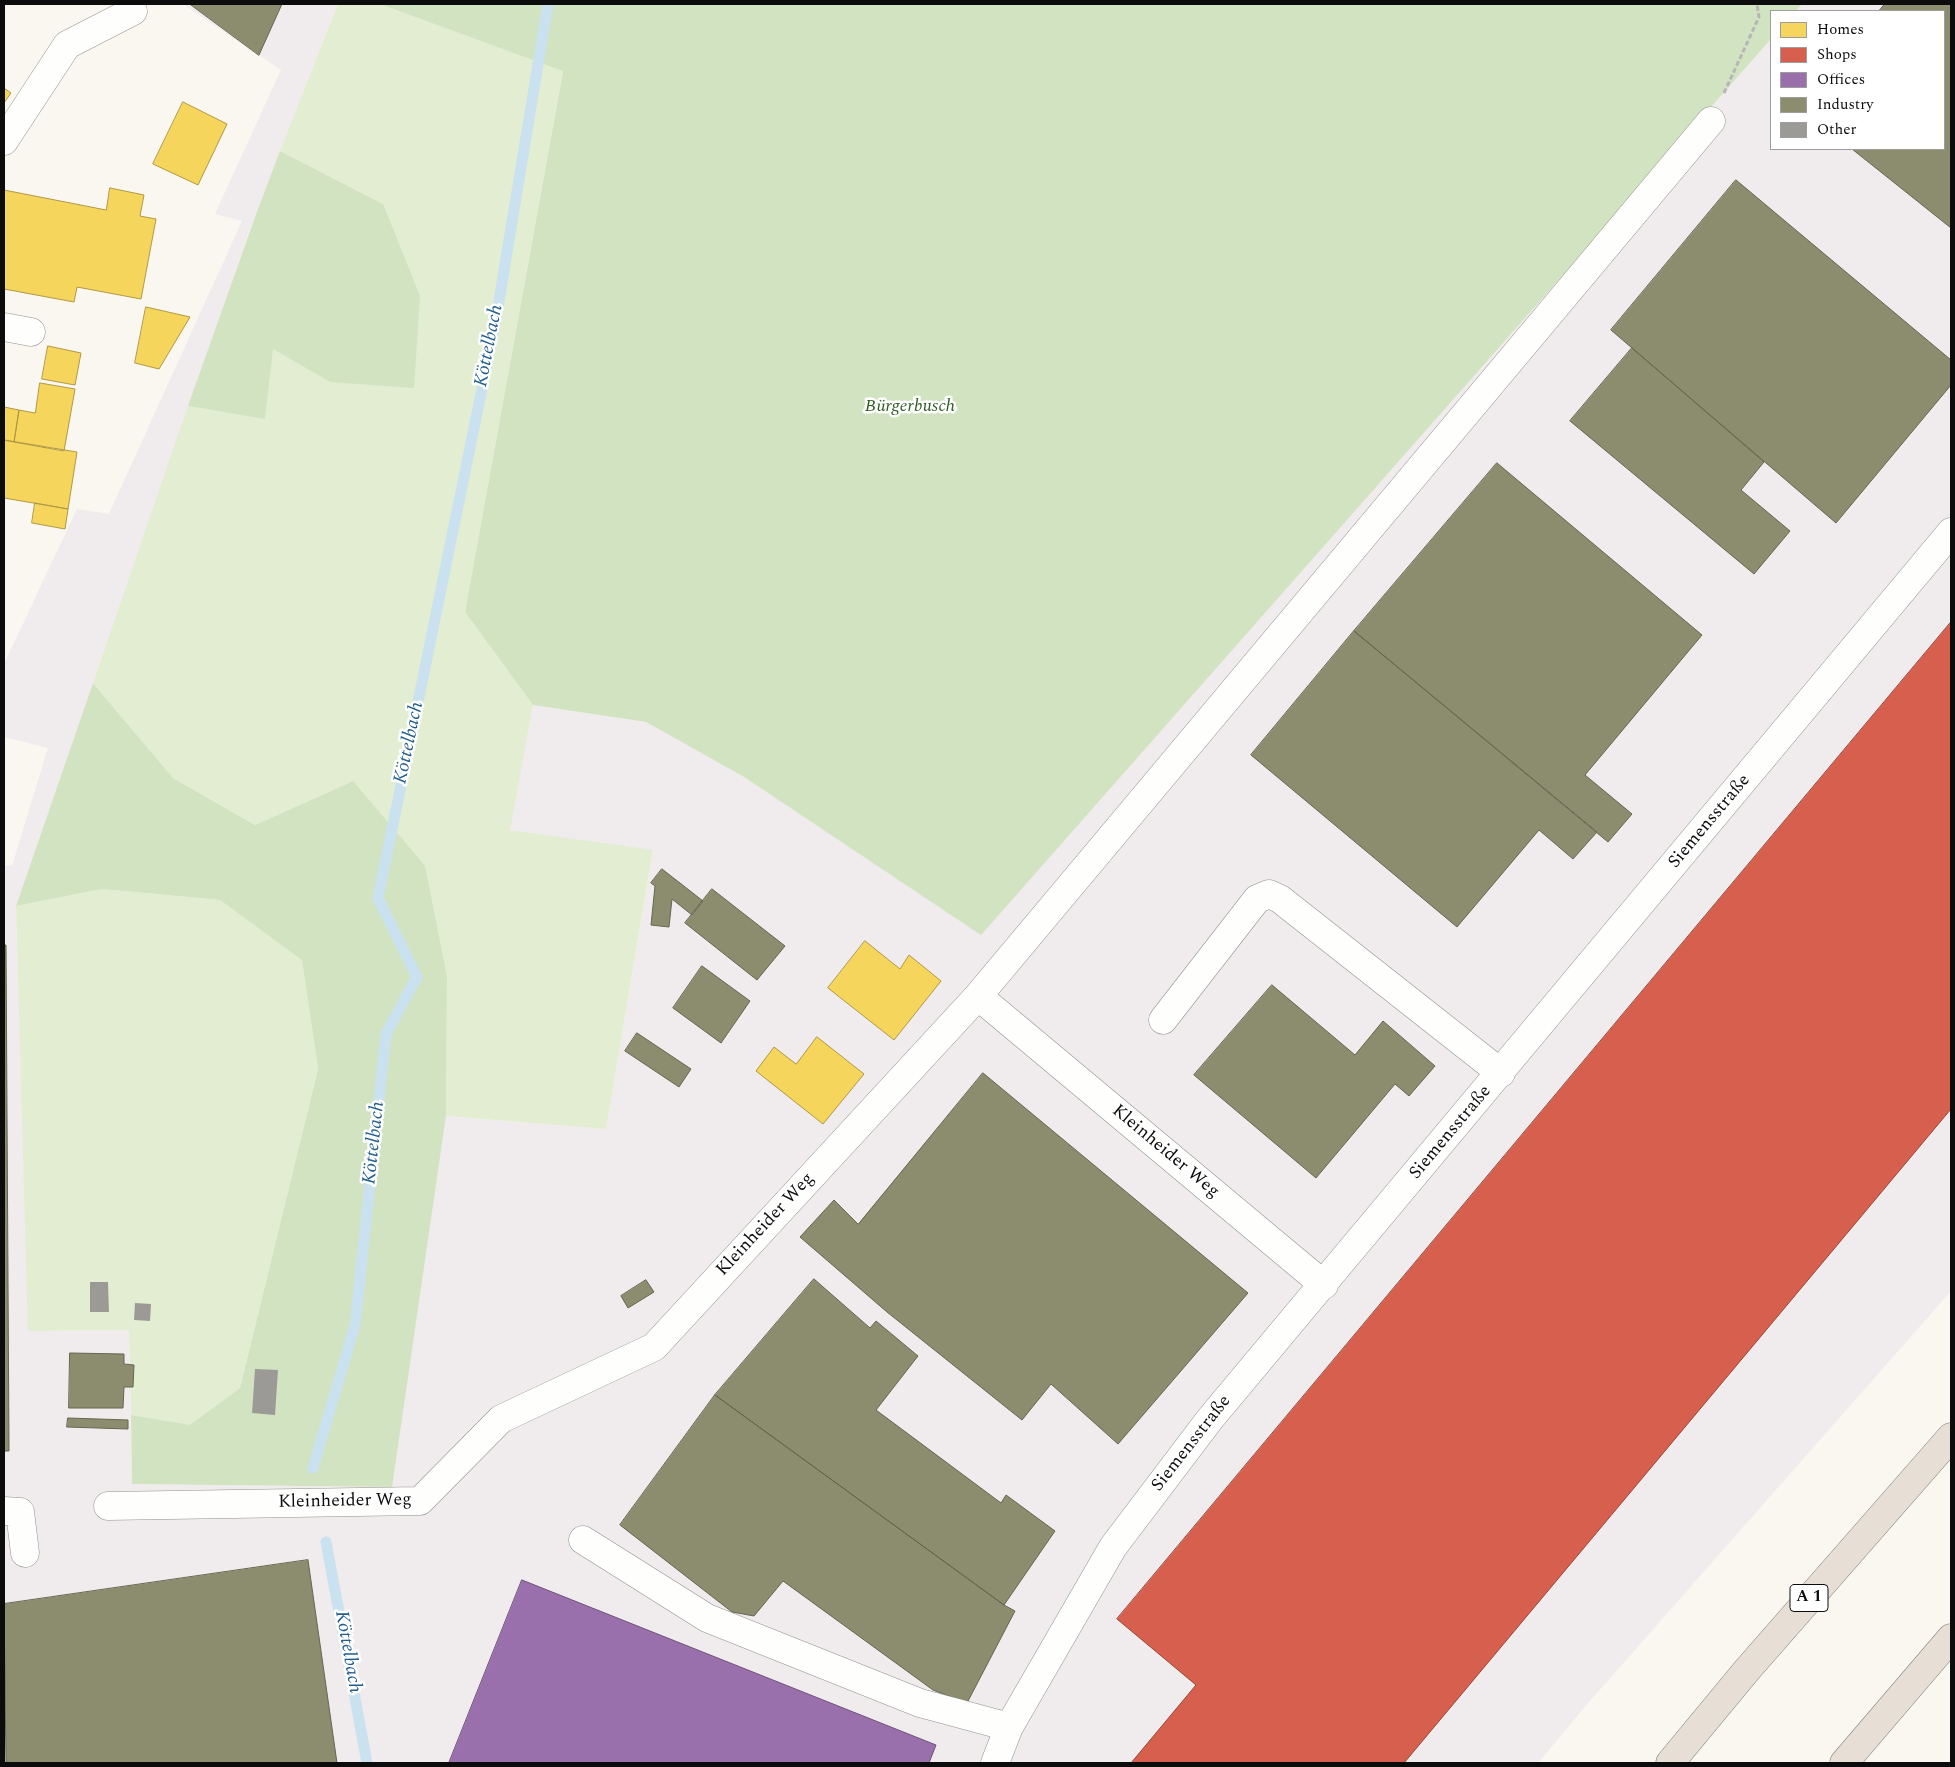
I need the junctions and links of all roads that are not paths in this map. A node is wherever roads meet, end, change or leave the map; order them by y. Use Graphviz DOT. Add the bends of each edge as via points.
graph roads {
  1 [pos="133,11"];
  2 [pos="1711,122"];
  3 [pos="4,141"];
  4 [pos="4,327"];
  5 [pos="31,332"];
  6 [pos="1951,532"];
  7 [pos="978,996"];
  8 [pos="1162,1020"];
  9 [pos="1501,1073"];
  10 [pos="1324,1285"];
  11 [pos="1951,1437"];
  12 [pos="108,1506"];
  13 [pos="4,1511"];
  14 [pos="582,1540"];
  15 [pos="26,1552"];
  16 [pos="1951,1638"];
  17 [pos="1009,1727"];
  18 [pos="996,1763"];
  19 [pos="1670,1763"];
  20 [pos="1844,1763"];
  1 -- 3 [label="street" via="67,45"];
  2 -- 7 [label="street"];
  4 -- 5 [label="street"];
  6 -- 9 [label="street, Siemensstraße"];
  7 -- 10 [label="street, Kleinheider Weg"];
  7 -- 12 [label="street, Kleinheider Weg" via="654,1347 501,1418 420,1501"];
  8 -- 9 [label="street" via="1257,899 1269,894 1280,899"];
  9 -- 10 [label="street, Siemensstraße"];
  10 -- 17 [label="street, Siemensstraße" via="1210,1419 1112,1547"];
  11 -- 19 [label="highway, A 1"];
  13 -- 15 [label="street" via="20,1512"];
  14 -- 17 [label="street" via="707,1618 920,1703"];
  16 -- 20 [label="highway"];
  17 -- 18 [label="street, Siemensstraße"];
}
